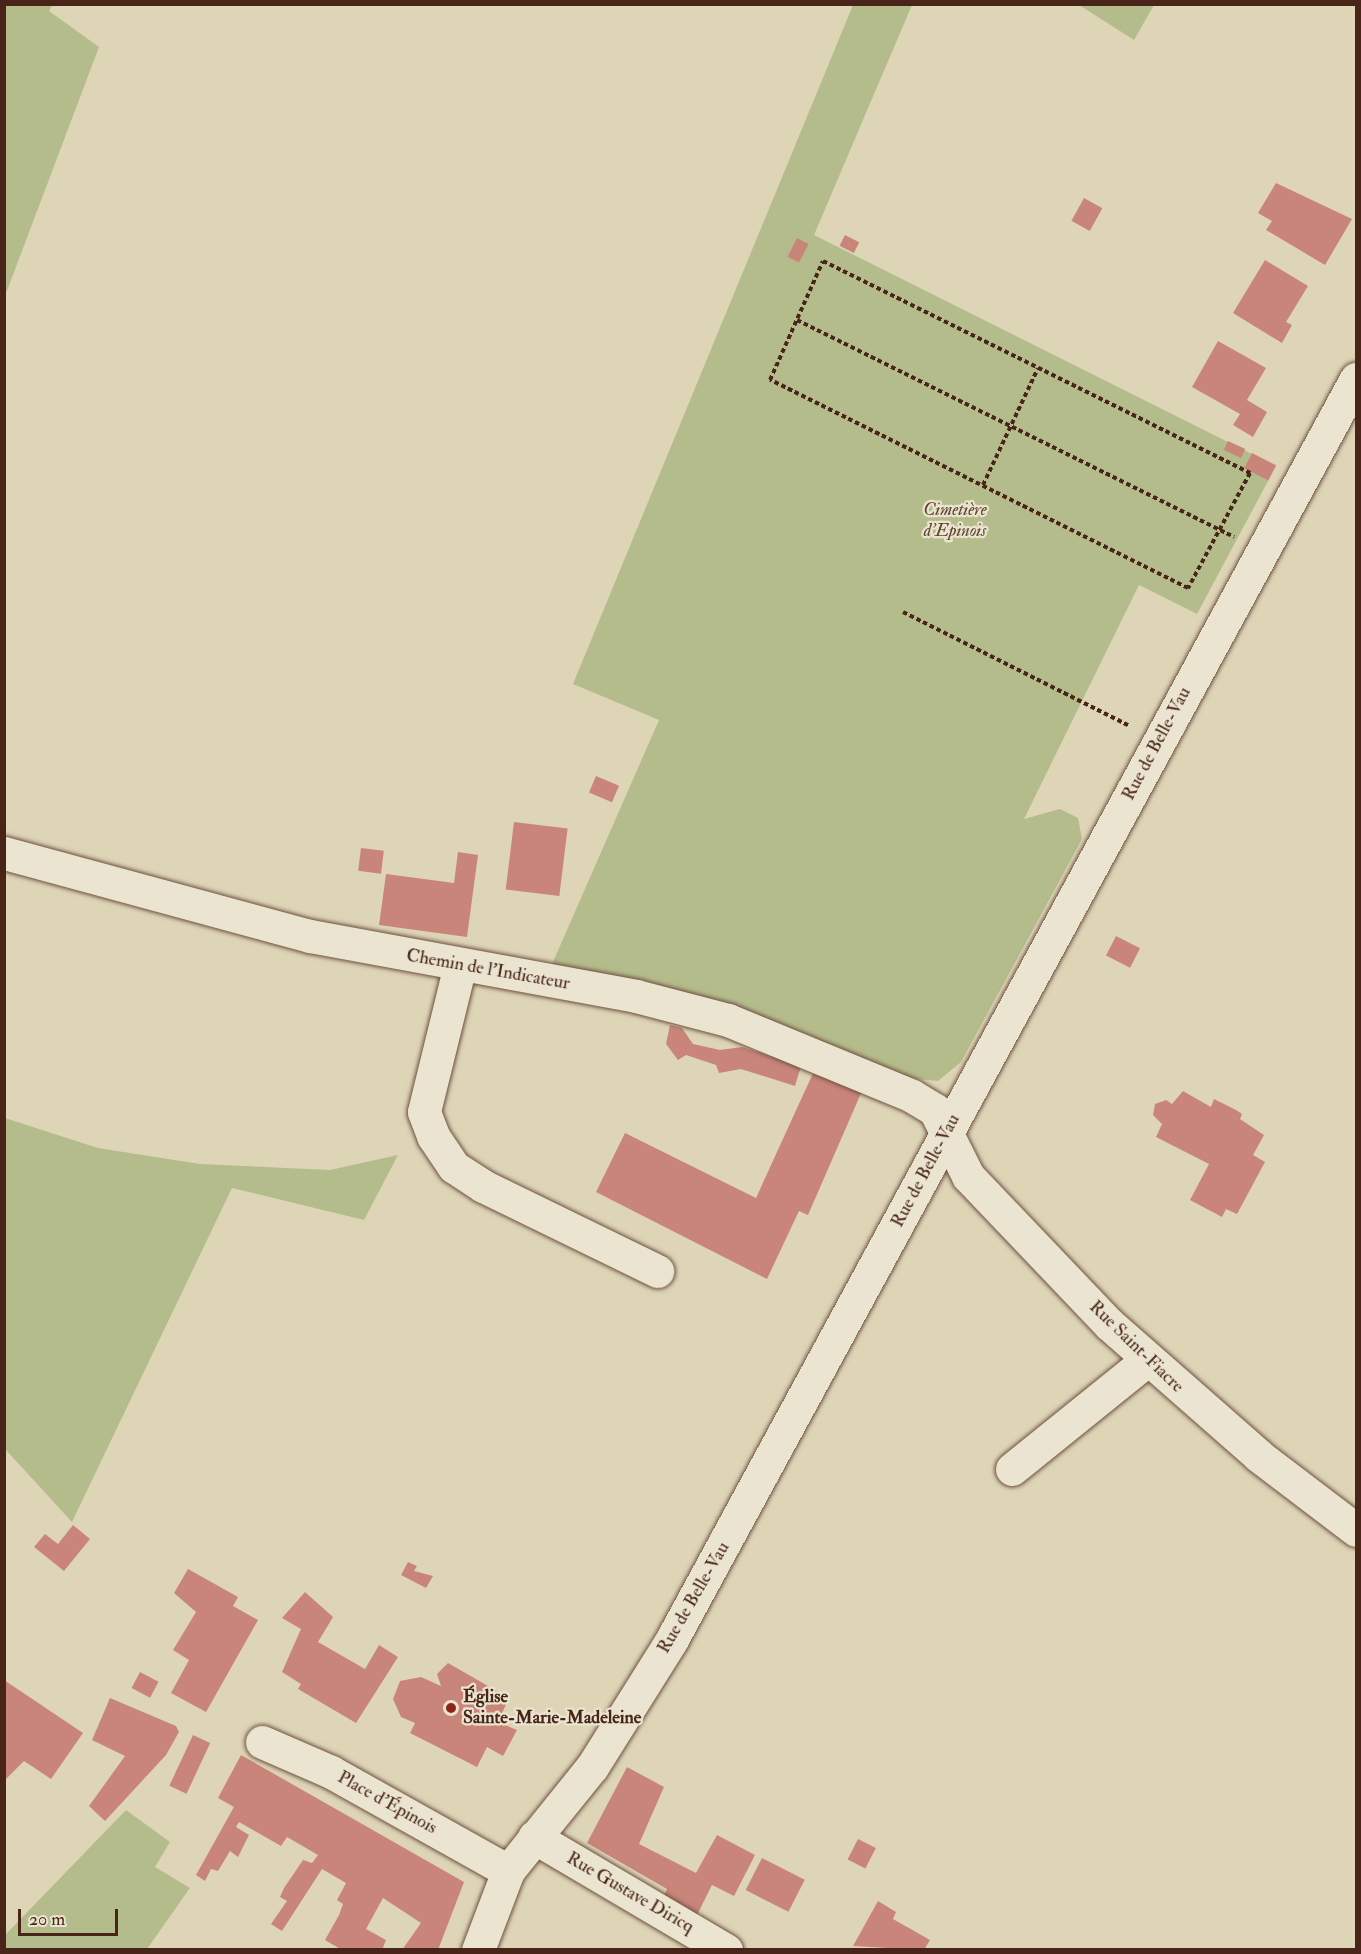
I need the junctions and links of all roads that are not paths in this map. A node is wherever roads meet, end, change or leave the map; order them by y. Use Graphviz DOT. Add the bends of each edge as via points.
graph roads {
  1 [pos="1356,379"];
  2 [pos="4,853"];
  3 [pos="459,965"];
  4 [pos="945,1134"];
  5 [pos="657,1271"];
  6 [pos="1148,1359"];
  7 [pos="1012,1469"];
  8 [pos="1356,1530"];
  9 [pos="262,1742"];
  10 [pos="534,1837"];
  11 [pos="508,1871"];
  12 [pos="478,1950"];
  13 [pos="726,1950"];
  1 -- 4 [label="street, Rue de Belle-Vau"];
  2 -- 3 [label="street, Chemin de l'Indicateur" via="287,930"];
  3 -- 4 [label="street, Chemin de l'Indicateur" via="636,996 728,1020 912,1096 935,1110"];
  3 -- 5 [label="street" via="424,1112 433,1136 454,1167 483,1186"];
  4 -- 6 [label="street, Rue Saint-Fiacre" via="968,1176"];
  4 -- 10 [label="street, Rue de Belle-Vau" via="670,1641 592,1767"];
  6 -- 7 [label="street"];
  6 -- 8 [label="street, Rue Saint-Fiacre" via="1259,1456"];
  9 -- 11 [label="street, Place d'Épinois" via="331,1772"];
  10 -- 11 [label="street, Rue de Belle-Vau"];
  10 -- 13 [label="street, Rue Gustave Diricq"];
  11 -- 12 [label="street, Rue de Belle-Vau"];
}
